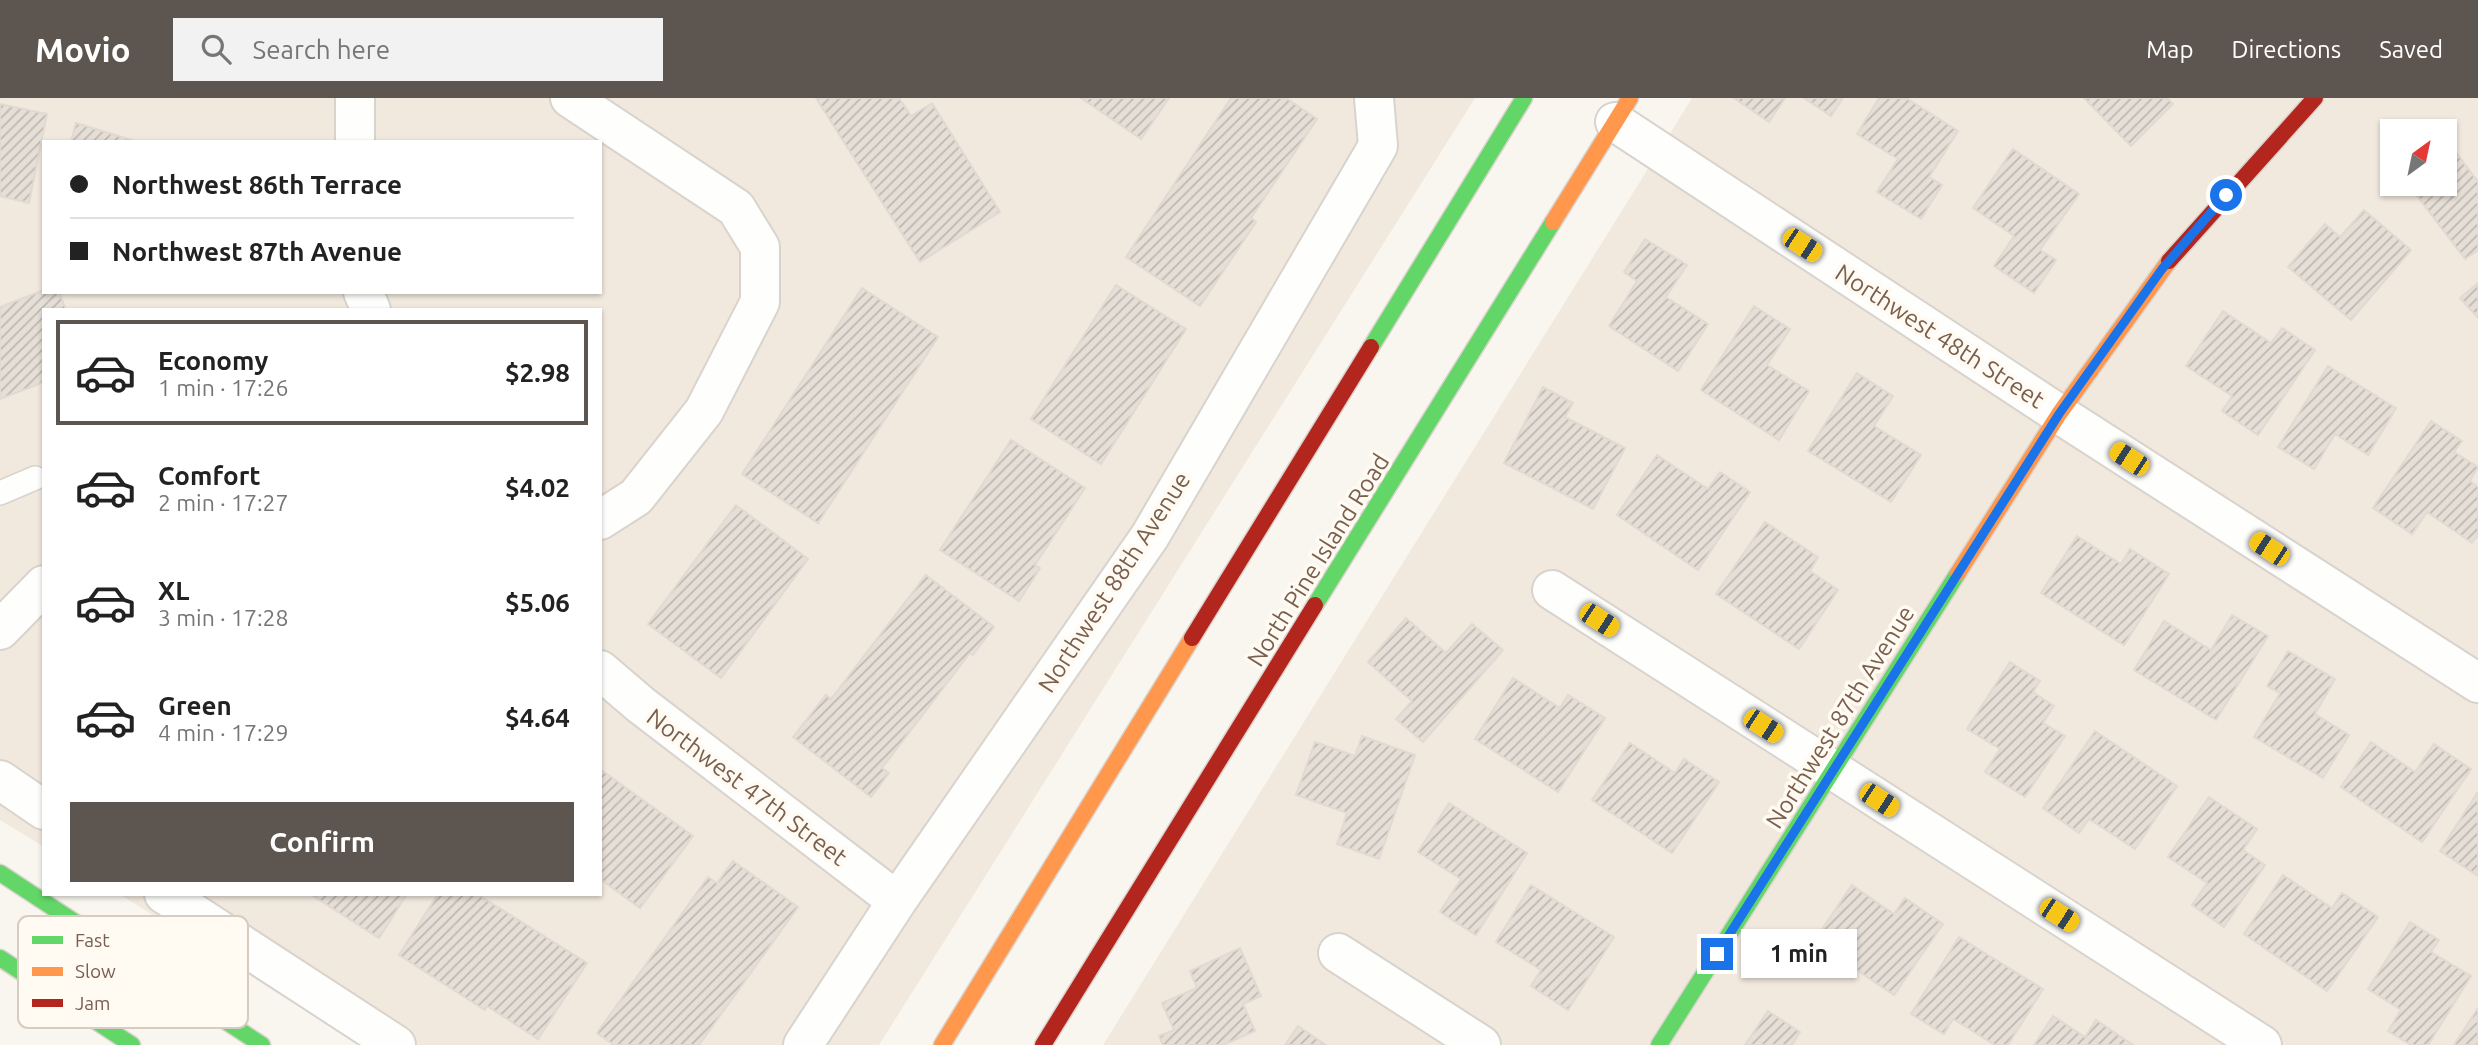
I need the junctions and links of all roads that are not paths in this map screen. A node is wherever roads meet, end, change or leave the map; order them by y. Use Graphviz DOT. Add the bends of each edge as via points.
graph roads {
  1 [pos="355,98"];
  2 [pos="570,98"];
  3 [pos="1374,98"];
  4 [pos="1524,98"];
  5 [pos="2307,100"];
  6 [pos="1623,110"];
  7 [pos="355,140"];
  8 [pos="2059,414"];
  9 [pos="41,482"];
  10 [pos="0,493"];
  11 [pos="602,519"];
  12 [pos="42,587"];
  13 [pos="1552,590"];
  14 [pos="0,630"];
  15 [pos="602,672"];
  16 [pos="2478,683"];
  17 [pos="1834,771"];
  18 [pos="0,780"];
  19 [pos="42,809"];
  20 [pos="3,879"];
  21 [pos="167,896"];
  22 [pos="897,901"];
  23 [pos="61,916"];
  24 [pos="198,916"];
  25 [pos="248,949"];
  26 [pos="1338,953"];
  27 [pos="0,958"];
  28 [pos="18,970"];
  29 [pos="106,1028"];
  30 [pos="235,1028"];
  31 [pos="132,1045"];
  32 [pos="262,1045"];
  33 [pos="396,1045"];
  34 [pos="803,1045"];
  35 [pos="942,1045"];
  36 [pos="1044,1045"];
  37 [pos="1481,1045"];
  38 [pos="1659,1045"];
  39 [pos="2262,1045"];
  1 -- 7 [label="street"];
  2 -- 11 [label="street" via="736,208 760,247 760,302 704,411 636,497"];
  3 -- 22 [label="street, Northwest 88th Avenue" via="1378,146 1150,536"];
  4 -- 35 [label="main road"];
  5 -- 8 [label="main road, Northwest 87th Avenue" via="2162,269"];
  6 -- 8 [label="street, Northwest 48th Street"];
  6 -- 36 [label="main road, North Pine Island Road"];
  8 -- 16 [label="street, Northwest 48th Street"];
  8 -- 17 [label="main road, Northwest 87th Avenue"];
  9 -- 10 [label="lane"];
  12 -- 14 [label="street"];
  13 -- 17 [label="street"];
  15 -- 22 [label="street, Northwest 47th Street"];
  17 -- 38 [label="main road, Northwest 87th Avenue"];
  17 -- 39 [label="street"];
  18 -- 19 [label="street"];
  20 -- 23 [label="main road"];
  21 -- 24 [label="street"];
  22 -- 34 [label="street, Northwest 88th Avenue"];
  25 -- 33 [label="street"];
  26 -- 37 [label="street"];
  27 -- 28 [label="main road"];
  29 -- 31 [label="main road"];
  30 -- 32 [label="main road"];
}
